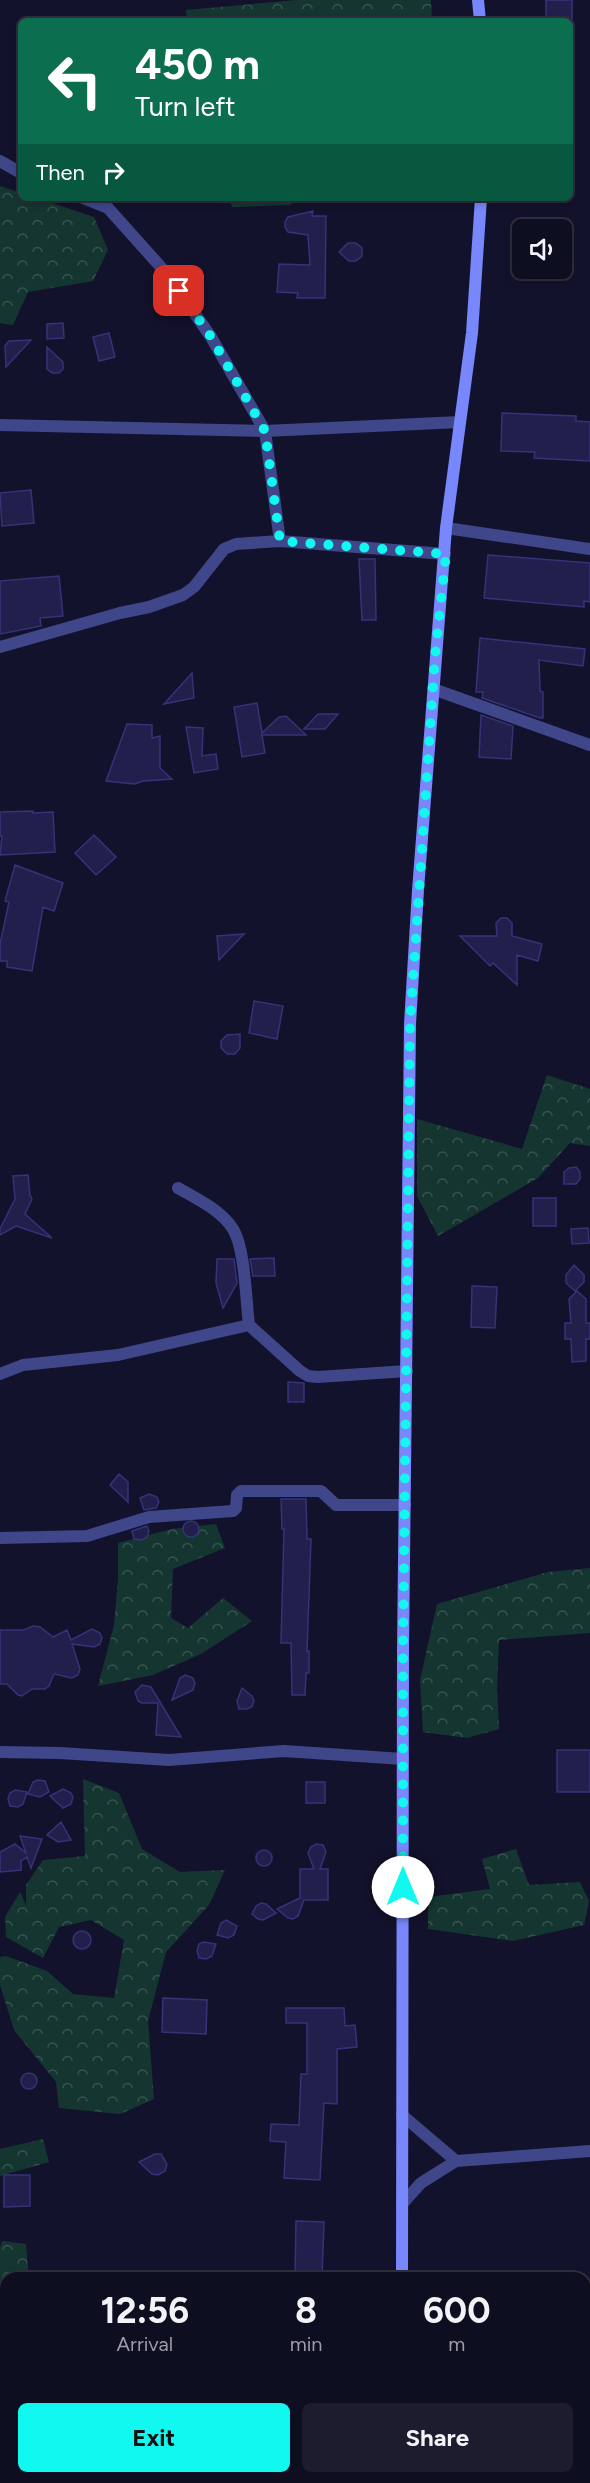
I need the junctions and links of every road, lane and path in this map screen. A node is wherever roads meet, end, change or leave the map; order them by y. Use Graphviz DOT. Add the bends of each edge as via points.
graph roads {
  1 [pos="478,0"];
  2 [pos="480,18"];
  3 [pos="0,161"];
  4 [pos="18,171"];
  5 [pos="90,201"];
  6 [pos="481,201"];
  7 [pos="460,422"];
  8 [pos="0,424"];
  9 [pos="265,431"];
  10 [pos="446,528"];
  11 [pos="280,541"];
  12 [pos="590,549"];
  13 [pos="446,554"];
  14 [pos="0,647"];
  15 [pos="433,689"];
  16 [pos="590,745"];
  17 [pos="178,1188"];
  18 [pos="249,1325"];
  19 [pos="407,1371"];
  20 [pos="0,1374"];
  21 [pos="405,1505"];
  22 [pos="0,1538"];
  23 [pos="0,1752"];
  24 [pos="403,1759"];
  25 [pos="402,2115"];
  26 [pos="590,2151"];
  27 [pos="456,2161"];
  28 [pos="402,2204"];
  29 [pos="402,2272"];
  1 -- 2 [label="street"];
  3 -- 4 [label="street"];
  5 -- 9 [label="street" via="108,208 168,275 211,337"];
  6 -- 7 [label="street" via="472,333"];
  7 -- 9 [label="street"];
  7 -- 10 [label="street"];
  8 -- 9 [label="street"];
  9 -- 11 [label="street"];
  10 -- 12 [label="street"];
  10 -- 13 [label="street"];
  11 -- 13 [label="street"];
  11 -- 14 [label="street" via="242,543 224,549 183,595"];
  13 -- 15 [label="street"];
  15 -- 16 [label="street"];
  15 -- 19 [label="street" via="410,1024"];
  17 -- 18 [label="street" via="214,1209 233,1229 242,1261"];
  18 -- 19 [label="street" via="308,1376"];
  18 -- 20 [label="street" via="118,1355 23,1365"];
  19 -- 21 [label="street"];
  21 -- 22 [label="street" via="336,1505 321,1491 241,1491 233,1511 149,1517 87,1536"];
  21 -- 24 [label="street"];
  23 -- 24 [label="street" via="169,1760 284,1751"];
  24 -- 25 [label="street"];
  25 -- 27 [label="street"];
  25 -- 28 [label="street"];
  26 -- 27 [label="street"];
  27 -- 28 [label="street" via="421,2183"];
  28 -- 29 [label="street"];
}
